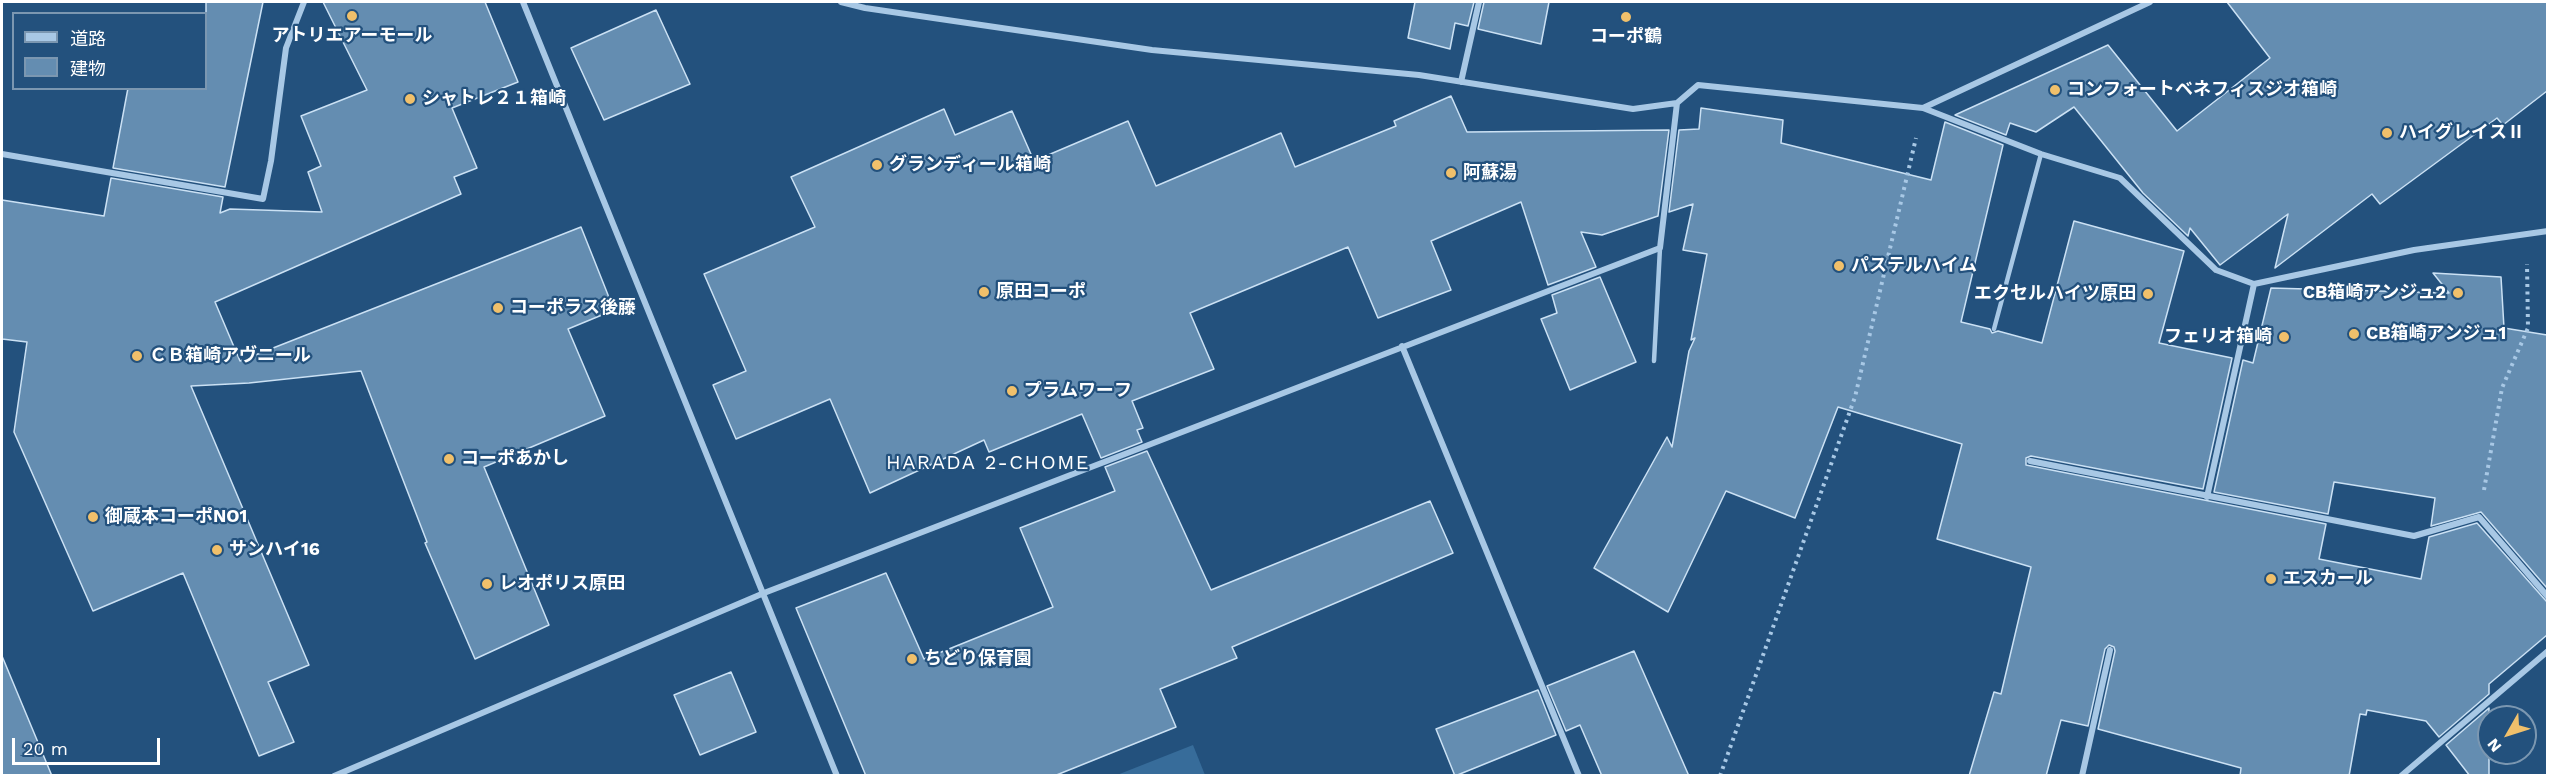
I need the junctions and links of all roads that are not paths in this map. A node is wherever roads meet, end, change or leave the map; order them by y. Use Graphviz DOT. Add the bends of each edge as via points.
graph roads {
  1 [pos="304,2"];
  2 [pos="523,2"];
  3 [pos="841,2"];
  4 [pos="1479,2"];
  5 [pos="2150,2"];
  6 [pos="1461,82"];
  7 [pos="1677,103"];
  8 [pos="1923,108"];
  9 [pos="2,154"];
  10 [pos="2041,154"];
  11 [pos="2547,231"];
  12 [pos="1660,248"];
  13 [pos="2254,284"];
  14 [pos="1994,329"];
  15 [pos="1402,346"];
  16 [pos="1654,361"];
  17 [pos="2030,461"];
  18 [pos="2207,497"];
  19 [pos="764,593"];
  20 [pos="2547,597"];
  21 [pos="2110,650"];
  22 [pos="2547,651"];
  23 [pos="334,776"];
  24 [pos="837,776"];
  25 [pos="1579,776"];
  26 [pos="2082,776"];
  27 [pos="2401,776"];
  1 -- 9 [label="street" via="286,48 272,161 263,199"];
  2 -- 19 [label="street"];
  3 -- 6 [label="street" via="1152,50"];
  4 -- 6 [label="street"];
  5 -- 8 [label="street"];
  6 -- 7 [label="street" via="1633,109"];
  7 -- 8 [label="street" via="1698,85"];
  7 -- 12 [label="street"];
  8 -- 10 [label="street"];
  10 -- 13 [label="street" via="2120,178 2216,270"];
  10 -- 14 [label="lane"];
  11 -- 13 [label="street" via="2414,250"];
  12 -- 15 [label="street"];
  12 -- 16 [label="lane"];
  13 -- 18 [label="street"];
  15 -- 19 [label="street"];
  15 -- 25 [label="street"];
  17 -- 18 [label="street"];
  18 -- 20 [label="street" via="2414,536 2479,517"];
  19 -- 23 [label="street"];
  19 -- 24 [label="street"];
  21 -- 26 [label="street"];
  22 -- 27 [label="street"];
}
